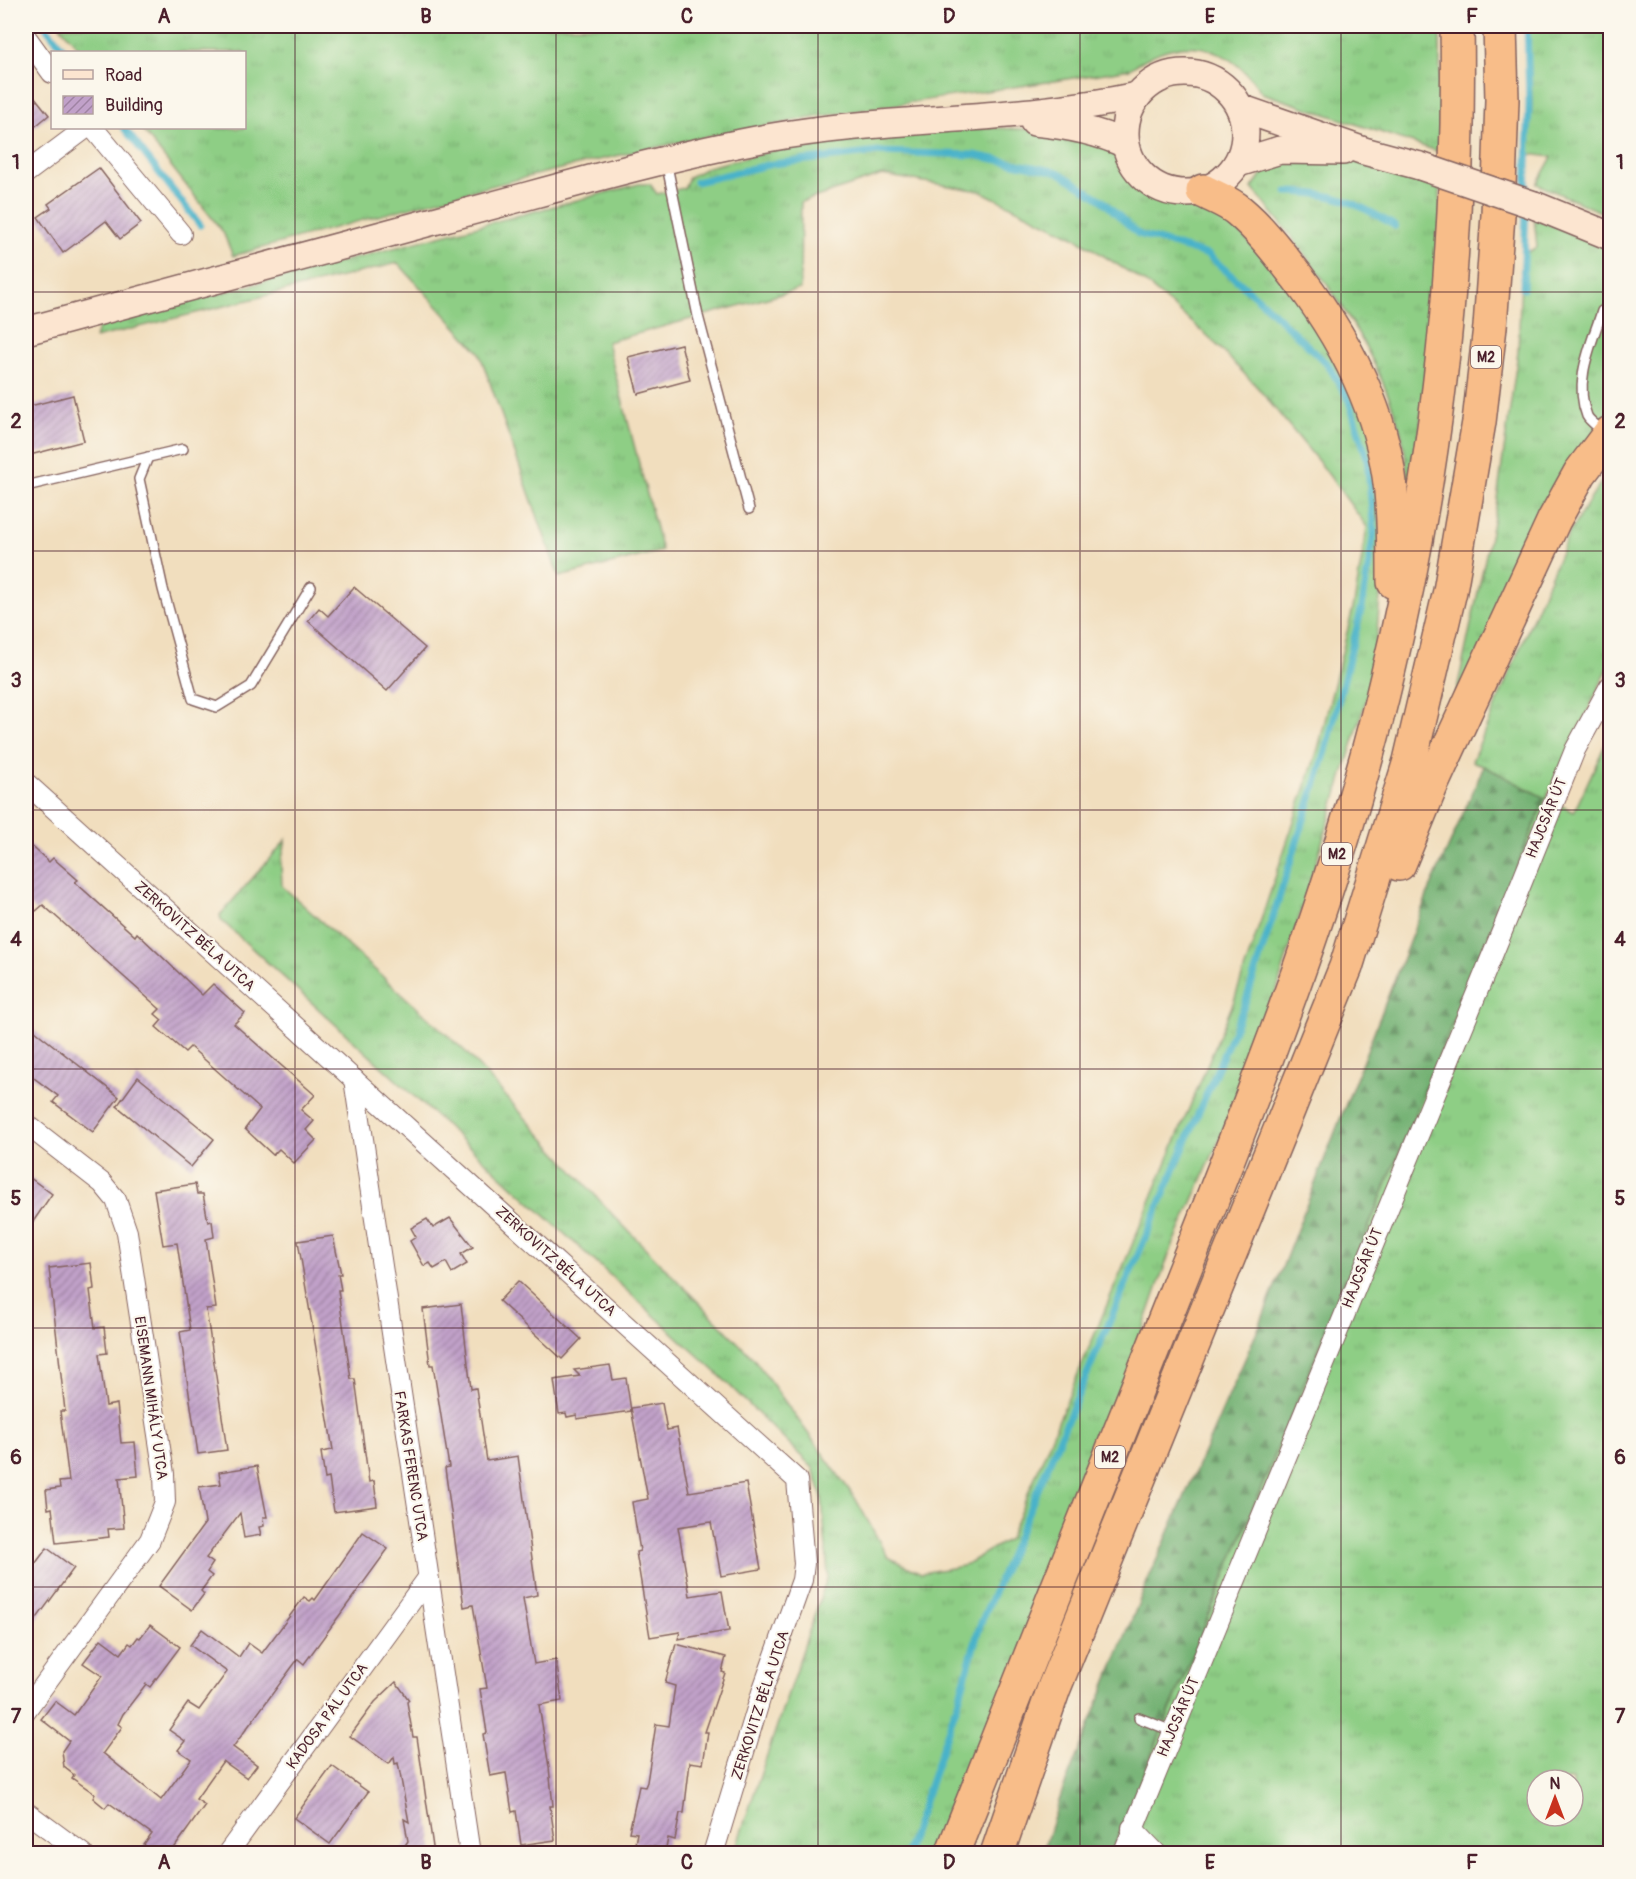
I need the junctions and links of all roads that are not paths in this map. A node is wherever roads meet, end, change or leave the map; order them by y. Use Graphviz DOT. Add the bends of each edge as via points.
graph roads {
  1 [pos="1457,26"];
  2 [pos="1500,26"];
  3 [pos="26,37"];
  4 [pos="51,72"];
  5 [pos="1137,96"];
  6 [pos="1240,108"];
  7 [pos="991,118"];
  8 [pos="85,129"];
  9 [pos="94,129"];
  10 [pos="1125,144"];
  11 [pos="1364,151"];
  12 [pos="666,161"];
  13 [pos="1238,162"];
  14 [pos="26,173"];
  15 [pos="1203,191"];
  16 [pos="182,234"];
  17 [pos="1610,236"];
  18 [pos="1602,311"];
  19 [pos="26,331"];
  20 [pos="1609,434"];
  21 [pos="183,449"];
  22 [pos="148,457"];
  23 [pos="26,486"];
  24 [pos="748,509"];
  25 [pos="311,587"];
  26 [pos="1395,643"];
  27 [pos="1611,686"];
  28 [pos="26,783"];
  29 [pos="1346,967"];
  30 [pos="354,1079"];
  31 [pos="26,1124"];
  32 [pos="428,1578"];
  33 [pos="26,1710"];
  34 [pos="1139,1718"];
  35 [pos="1172,1731"];
  36 [pos="26,1812"];
  37 [pos="1132,1828"];
  38 [pos="83,1854"];
  39 [pos="227,1854"];
  40 [pos="470,1854"];
  41 [pos="713,1854"];
  42 [pos="952,1854"];
  43 [pos="997,1854"];
  44 [pos="1124,1854"];
  45 [pos="1157,1854"];
  1 -- 26 [label="highway, M2" via="1459,103 1447,326 1422,510"];
  2 -- 29 [label="highway, M2" via="1501,123 1490,327 1466,503 1410,761"];
  3 -- 4 [label="street"];
  5 -- 6 [label="street" via="1161,77 1192,73 1221,84"];
  5 -- 7 [label="street"];
  5 -- 10 [label="street" via="1126,119"];
  6 -- 11 [label="street"];
  6 -- 13 [label="street" via="1245,127"];
  7 -- 10 [label="street" via="1067,126"];
  7 -- 12 [label="street" via="901,122 768,138"];
  8 -- 14 [label="street"];
  9 -- 16 [label="street"];
  10 -- 15 [label="street" via="1132,163 1162,189"];
  11 -- 13 [label="street" via="1280,150"];
  11 -- 17 [label="street, bridge" via="1534,204"];
  12 -- 19 [label="street"];
  12 -- 24 [label="lane" via="698,316"];
  13 -- 15 [label="street" via="1229,175"];
  15 -- 26 [label="highway" via="1238,210 1276,250 1323,313 1365,389 1385,456 1392,502"];
  18 -- 20 [label="lane" via="1584,365 1581,392 1588,418"];
  20 -- 29 [label="highway" via="1580,473 1554,520 1431,786 1402,858"];
  21 -- 22 [label="lane"];
  22 -- 23 [label="lane"];
  22 -- 25 [label="lane" via="139,479 193,699 217,707 251,686"];
  26 -- 42 [label="highway, M2" via="1345,827 1268,1061"];
  27 -- 35 [label="street, HAJCSÁR ÚT" via="1575,750 1554,798"];
  28 -- 30 [label="street, ZERKOVITZ BÉLA UTCA"];
  29 -- 43 [label="highway, M2" via="1054,1688"];
  30 -- 32 [label="street, FARKAS FERENC UTCA"];
  30 -- 41 [label="street, ZERKOVITZ BÉLA UTCA" via="797,1480 802,1580"];
  31 -- 33 [label="street, EISEMANN MIHÁLY UTCA" via="84,1167 117,1200 127,1232 165,1502 150,1540"];
  32 -- 39 [label="street, KADOSA PÁL UTCA"];
  32 -- 40 [label="street, FARKAS FERENC UTCA"];
  34 -- 35 [label="lane"];
  35 -- 37 [label="street, HAJCSÁR ÚT"];
  36 -- 38 [label="street"];
  37 -- 44 [label="street, HAJCSÁR ÚT"];
  37 -- 45 [label="street"];
}
